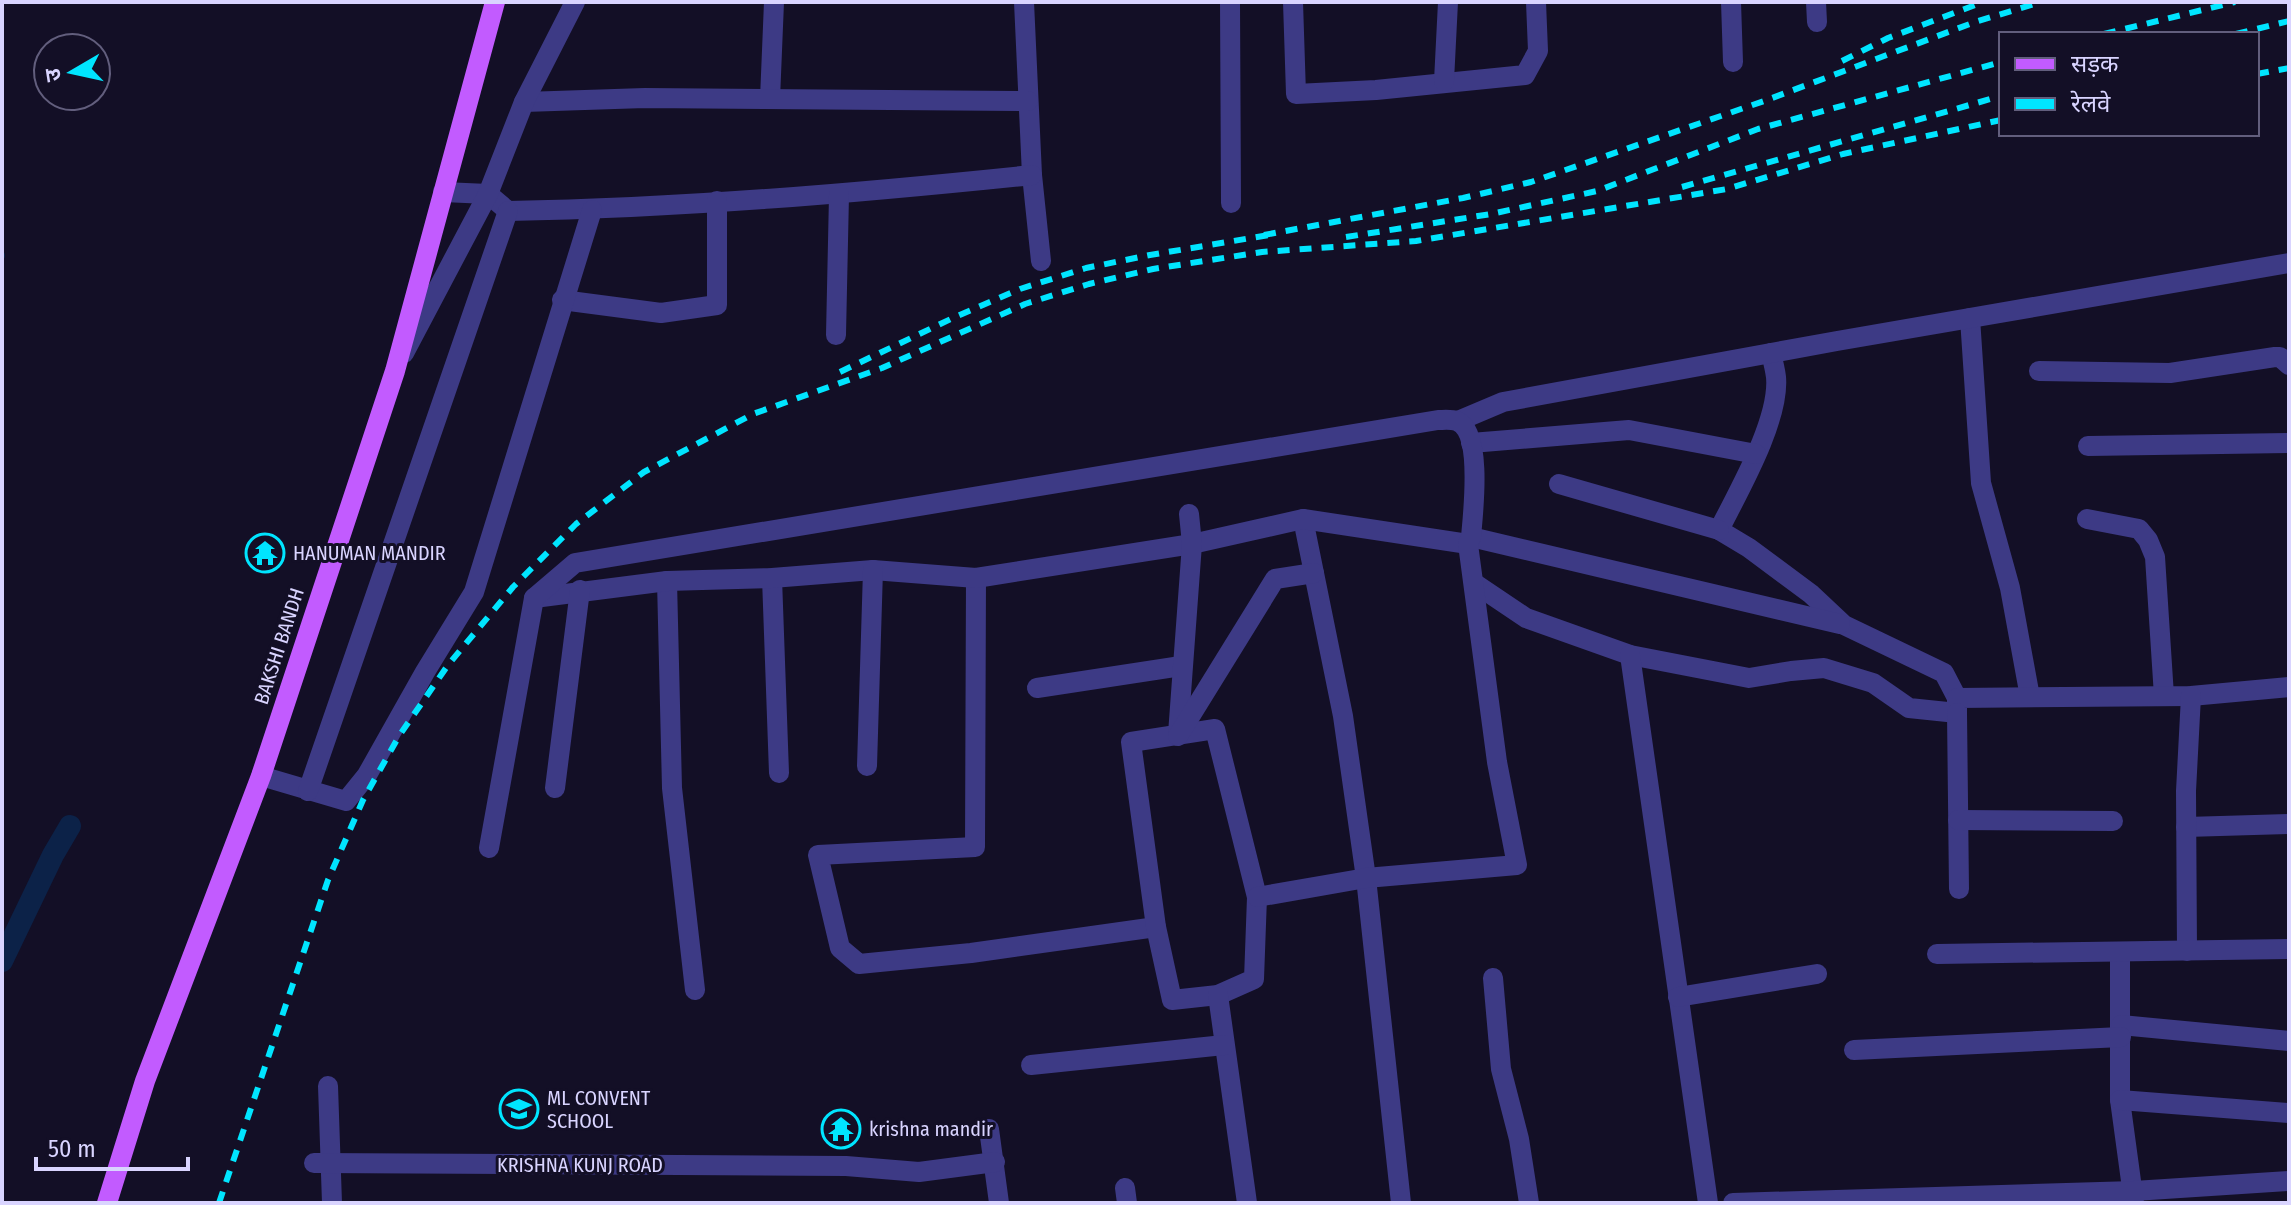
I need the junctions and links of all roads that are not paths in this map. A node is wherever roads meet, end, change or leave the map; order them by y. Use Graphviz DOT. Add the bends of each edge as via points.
graph roads {
  1 [pos="495,2"];
  2 [pos="575,2"];
  3 [pos="774,2"];
  4 [pos="1024,2"];
  5 [pos="1230,2"];
  6 [pos="1293,2"];
  7 [pos="1448,2"];
  8 [pos="1536,2"];
  9 [pos="1731,2"];
  10 [pos="1733,62"];
  11 [pos="1444,81"];
  12 [pos="770,99"];
  13 [pos="1028,101"];
  14 [pos="524,102"];
  15 [pos="1032,175"];
  16 [pos="443,192"];
  17 [pos="488,194"];
  18 [pos="839,195"];
  19 [pos="717,201"];
  20 [pos="1231,203"];
  21 [pos="592,210"];
  22 [pos="508,211"];
  23 [pos="1041,261"];
  24 [pos="2289,263"];
  25 [pos="562,300"];
  26 [pos="1970,318"];
  27 [pos="836,335"];
  28 [pos="1771,353"];
  29 [pos="2289,365"];
  30 [pos="395,371"];
  31 [pos="2039,371"];
  32 [pos="1458,421"];
  33 [pos="1471,443"];
  34 [pos="2289,443"];
  35 [pos="2088,446"];
  36 [pos="1756,454"];
  37 [pos="1559,484"];
  38 [pos="1189,514"];
  39 [pos="1303,519"];
  40 [pos="2087,519"];
  41 [pos="1719,530"];
  42 [pos="1470,541"];
  43 [pos="1192,544"];
  44 [pos="873,570"];
  45 [pos="1314,573"];
  46 [pos="772,578"];
  47 [pos="976,578"];
  48 [pos="667,581"];
  49 [pos="1474,583"];
  50 [pos="580,590"];
  51 [pos="534,598"];
  52 [pos="1844,625"];
  53 [pos="1630,655"];
  54 [pos="1181,666"];
  55 [pos="2289,687"];
  56 [pos="1037,688"];
  57 [pos="2164,696"];
  58 [pos="2191,696"];
  59 [pos="2030,697"];
  60 [pos="1957,706"];
  61 [pos="1178,736"];
  62 [pos="867,766"];
  63 [pos="779,773"];
  64 [pos="261,776"];
  65 [pos="555,788"];
  66 [pos="308,791"];
  67 [pos="1958,820"];
  68 [pos="2113,821"];
  69 [pos="2289,824"];
  70 [pos="2186,827"];
  71 [pos="489,848"];
  72 [pos="1366,878"];
  73 [pos="1959,889"];
  74 [pos="1257,897"];
  75 [pos="1156,927"];
  76 [pos="2289,949"];
  77 [pos="2187,951"];
  78 [pos="2120,952"];
  79 [pos="1937,954"];
  80 [pos="1817,974"];
  81 [pos="1493,978"];
  82 [pos="695,990"];
  83 [pos="1218,995"];
  84 [pos="1678,997"];
  85 [pos="2121,1031"];
  86 [pos="2289,1041"];
  87 [pos="1224,1045"];
  88 [pos="1854,1050"];
  89 [pos="1031,1065"];
  90 [pos="328,1086"];
  91 [pos="2120,1100"];
  92 [pos="2289,1113"];
  93 [pos="989,1129"];
  94 [pos="995,1162"];
  95 [pos="323,1163"];
  96 [pos="2289,1181"];
  97 [pos="2134,1197"];
  98 [pos="1808,1201"];
  99 [pos="107,1203"];
  100 [pos="332,1203"];
  101 [pos="999,1203"];
  102 [pos="1247,1203"];
  103 [pos="1401,1203"];
  104 [pos="1529,1203"];
  105 [pos="1708,1203"];
  106 [pos="1733,1203"];
  1 -- 16 [label="main road, BAKSHI BANDH"];
  2 -- 14 [label="street"];
  3 -- 12 [label="street"];
  4 -- 13 [label="street"];
  5 -- 20 [label="street"];
  6 -- 11 [label="street" via="1296,94"];
  7 -- 11 [label="street"];
  8 -- 11 [label="street" via="1538,51 1525,75"];
  9 -- 10 [label="street"];
  12 -- 13 [label="street"];
  12 -- 14 [label="street"];
  13 -- 15 [label="street"];
  14 -- 17 [label="street"];
  15 -- 18 [label="street"];
  15 -- 23 [label="street"];
  16 -- 17 [label="street"];
  16 -- 30 [label="main road, BAKSHI BANDH"];
  17 -- 22 [label="street"];
  17 -- 30 [label="street"];
  18 -- 19 [label="street"];
  18 -- 27 [label="street"];
  19 -- 21 [label="street"];
  19 -- 25 [label="street" via="717,305 661,313"];
  21 -- 22 [label="street"];
  21 -- 25 [label="street"];
  22 -- 66 [label="street"];
  24 -- 26 [label="street"];
  25 -- 66 [label="street" via="474,592 367,775 346,801"];
  26 -- 28 [label="street"];
  26 -- 59 [label="street" via="1981,483 2010,588"];
  28 -- 32 [label="street" via="1503,402"];
  28 -- 36 [label="street" via="1777,380"];
  29 -- 31 [label="street" via="2275,357 2170,373"];
  30 -- 64 [label="main road, BAKSHI BANDH"];
  32 -- 33 [label="street"];
  32 -- 51 [label="street" via="1162,464 575,563"];
  33 -- 36 [label="street" via="1629,430"];
  33 -- 42 [label="street" via="1476,489"];
  34 -- 35 [label="street"];
  36 -- 41 [label="street"];
  37 -- 41 [label="street"];
  38 -- 43 [label="street"];
  39 -- 42 [label="street"];
  39 -- 43 [label="street"];
  39 -- 45 [label="street"];
  40 -- 57 [label="street" via="2139,529 2148,540 2155,557"];
  41 -- 52 [label="street" via="1811,594"];
  42 -- 49 [label="street"];
  42 -- 52 [label="street"];
  43 -- 47 [label="street"];
  43 -- 54 [label="street"];
  44 -- 46 [label="street"];
  44 -- 47 [label="street"];
  44 -- 62 [label="street"];
  45 -- 61 [label="street" via="1275,579"];
  45 -- 72 [label="street" via="1343,716"];
  46 -- 48 [label="street"];
  46 -- 63 [label="street"];
  47 -- 75 [label="street" via="975,847 818,855 840,948 859,964"];
  48 -- 50 [label="street"];
  48 -- 82 [label="street" via="672,788"];
  49 -- 53 [label="street" via="1526,618"];
  49 -- 72 [label="street" via="1497,762 1517,865"];
  50 -- 51 [label="street"];
  50 -- 65 [label="street"];
  51 -- 71 [label="street"];
  52 -- 60 [label="street" via="1944,673"];
  53 -- 60 [label="street" via="1749,678 1824,668 1873,683 1909,708"];
  53 -- 84 [label="street"];
  54 -- 56 [label="street"];
  54 -- 61 [label="street"];
  55 -- 58 [label="street"];
  57 -- 58 [label="street"];
  57 -- 59 [label="street"];
  58 -- 70 [label="street"];
  59 -- 60 [label="street"];
  60 -- 67 [label="street"];
  61 -- 74 [label="street" via="1215,729"];
  61 -- 75 [label="street" via="1131,742"];
  64 -- 66 [label="street"];
  64 -- 99 [label="main road, BAKSHI BANDH" via="145,1081"];
  67 -- 68 [label="street"];
  67 -- 73 [label="street"];
  69 -- 70 [label="street"];
  70 -- 77 [label="street"];
  72 -- 74 [label="street"];
  72 -- 103 [label="street"];
  74 -- 83 [label="street" via="1254,979"];
  75 -- 83 [label="street" via="1172,1000"];
  76 -- 77 [label="street"];
  77 -- 78 [label="street"];
  78 -- 79 [label="street"];
  78 -- 85 [label="street"];
  80 -- 84 [label="street"];
  81 -- 104 [label="street" via="1501,1069"];
  83 -- 87 [label="street"];
  84 -- 105 [label="street"];
  85 -- 86 [label="street"];
  85 -- 88 [label="street"];
  85 -- 91 [label="street"];
  87 -- 89 [label="street"];
  87 -- 102 [label="street"];
  90 -- 95 [label="street"];
  91 -- 92 [label="street"];
  91 -- 97 [label="street"];
  93 -- 94 [label="street"];
  94 -- 95 [label="street, KRISHNA KUNJ ROAD" via="919,1172 846,1166"];
  94 -- 101 [label="street"];
  95 -- 100 [label="street"];
  96 -- 97 [label="street"];
  97 -- 98 [label="street"];
  98 -- 106 [label="street"];
}
